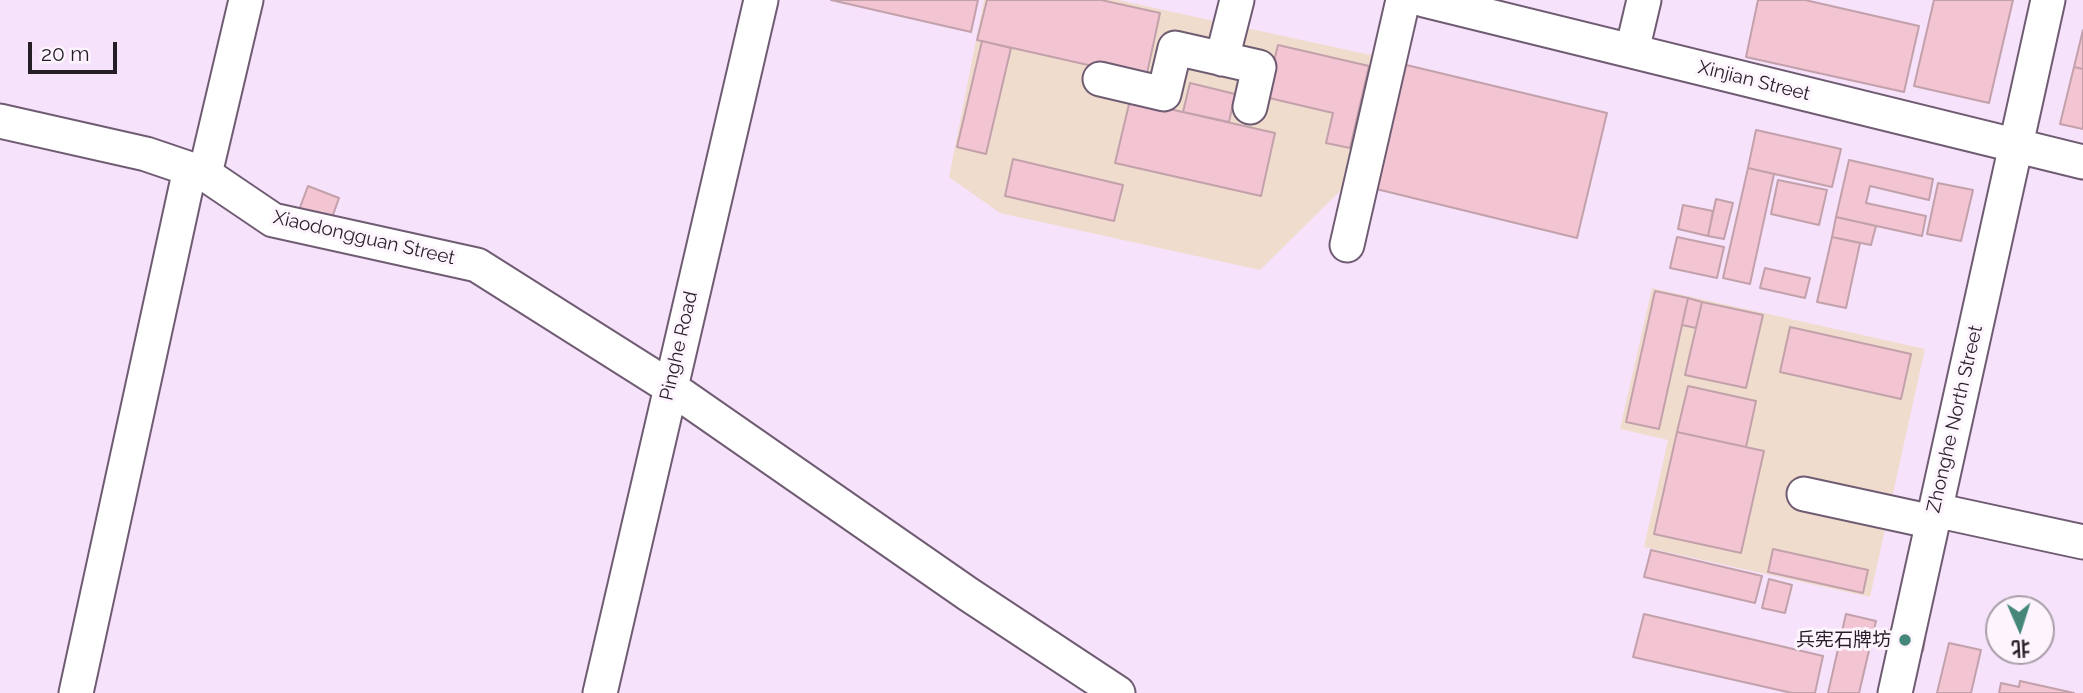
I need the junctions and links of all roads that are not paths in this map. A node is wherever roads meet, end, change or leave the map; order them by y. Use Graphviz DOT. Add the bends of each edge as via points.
graph roads {
  1 [pos="246,0"];
  2 [pos="761,0"];
  3 [pos="1237,0"];
  4 [pos="1403,0"];
  5 [pos="1424,0"];
  6 [pos="1644,0"];
  7 [pos="2048,0"];
  8 [pos="1632,51"];
  9 [pos="1222,59"];
  10 [pos="1100,79"];
  11 [pos="1250,107"];
  12 [pos="0,121"];
  13 [pos="2016,146"];
  14 [pos="2083,162"];
  15 [pos="197,171"];
  16 [pos="1347,245"];
  17 [pos="670,387"];
  18 [pos="1804,494"];
  19 [pos="1934,516"];
  20 [pos="2083,542"];
  21 [pos="76,693"];
  22 [pos="600,693"];
  23 [pos="1118,693"];
  24 [pos="1895,693"];
  1 -- 15 [label="street"];
  2 -- 17 [label="street, Pinghe Road"];
  3 -- 9 [label="street"];
  4 -- 16 [label="street"];
  5 -- 8 [label="street, Xinjian Street"];
  6 -- 8 [label="street"];
  7 -- 13 [label="street, Zhonghe North Street"];
  8 -- 13 [label="street, Xinjian Street"];
  9 -- 10 [label="street" via="1175,48 1164,94"];
  9 -- 11 [label="street" via="1259,67"];
  12 -- 15 [label="street, Xiaodongguan Street" via="146,154"];
  13 -- 14 [label="street, Xinjian Street"];
  13 -- 19 [label="street, Zhonghe North Street"];
  15 -- 17 [label="street, Xiaodongguan Street" via="274,220 477,265"];
  15 -- 21 [label="street"];
  17 -- 22 [label="street, Pinghe Road"];
  17 -- 23 [label="street, Xiaodongguan Street"];
  18 -- 19 [label="street"];
  19 -- 20 [label="street"];
  19 -- 24 [label="street, Zhonghe North Street"];
}
